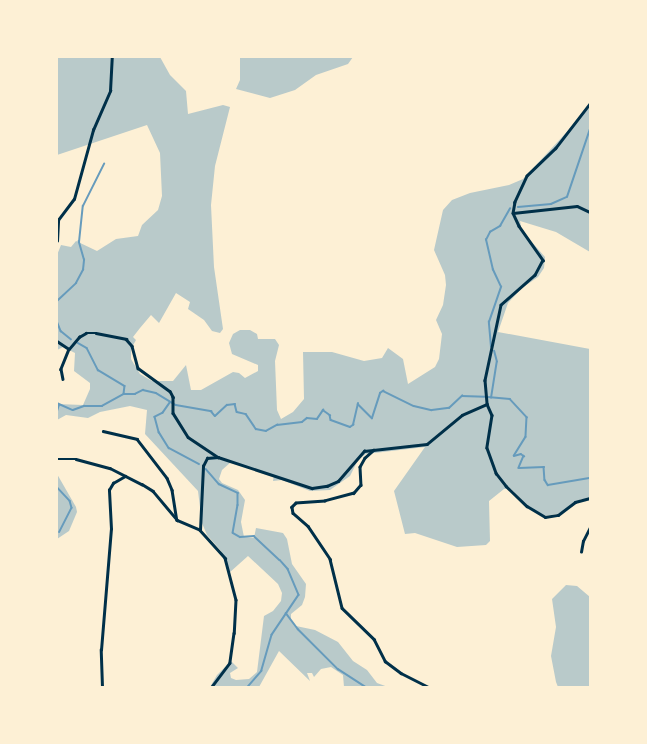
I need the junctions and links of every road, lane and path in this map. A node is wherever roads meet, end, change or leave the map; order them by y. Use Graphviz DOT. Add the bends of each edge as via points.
graph roads {
  1 [pos="112,57"];
  2 [pos="590,104"];
  3 [pos="590,212"];
  4 [pos="513,213"];
  5 [pos="57,241"];
  6 [pos="57,341"];
  7 [pos="69,350"];
  8 [pos="63,379"];
  9 [pos="487,404"];
  10 [pos="103,431"];
  11 [pos="375,450"];
  12 [pos="218,457"];
  13 [pos="57,459"];
  14 [pos="126,476"];
  15 [pos="590,498"];
  16 [pos="177,520"];
  17 [pos="590,527"];
  18 [pos="200,530"];
  19 [pos="581,552"];
  20 [pos="102,687"];
  21 [pos="212,687"];
  22 [pos="429,687"];
  1 -- 5 [label="street" via="110,91 93,130 74,199 58,220"];
  2 -- 4 [label="street" via="556,148 527,176"];
  3 -- 4 [label="street" via="577,206"];
  4 -- 9 [label="street" via="543,260 535,275 501,305 485,380"];
  6 -- 7 [label="street"];
  7 -- 8 [label="street" via="61,369"];
  7 -- 12 [label="street" via="79,337 86,333 126,340 132,346 138,368 170,391 172,407 188,437"];
  9 -- 11 [label="street" via="462,416 427,444"];
  9 -- 15 [label="street" via="492,415 486,448 491,462 506,486 527,506 551,518 575,502"];
  10 -- 16 [label="street" via="136,439 167,478 172,490"];
  11 -- 12 [label="street" via="364,452 338,481 312,488"];
  11 -- 22 [label="street" via="365,458 360,467 361,485 354,493 325,501 296,503 292,507 293,513 308,526 330,559 342,608 374,639 385,661 401,673"];
  12 -- 18 [label="street" via="206,458 203,466"];
  13 -- 14 [label="street" via="76,459 110,468"];
  14 -- 16 [label="street" via="153,491"];
  14 -- 20 [label="street" via="113,483 109,490 111,529 101,650"];
  16 -- 18 [label="street"];
  17 -- 19 [label="street"];
  18 -- 21 [label="street" via="225,558 236,600 230,663"];
}
